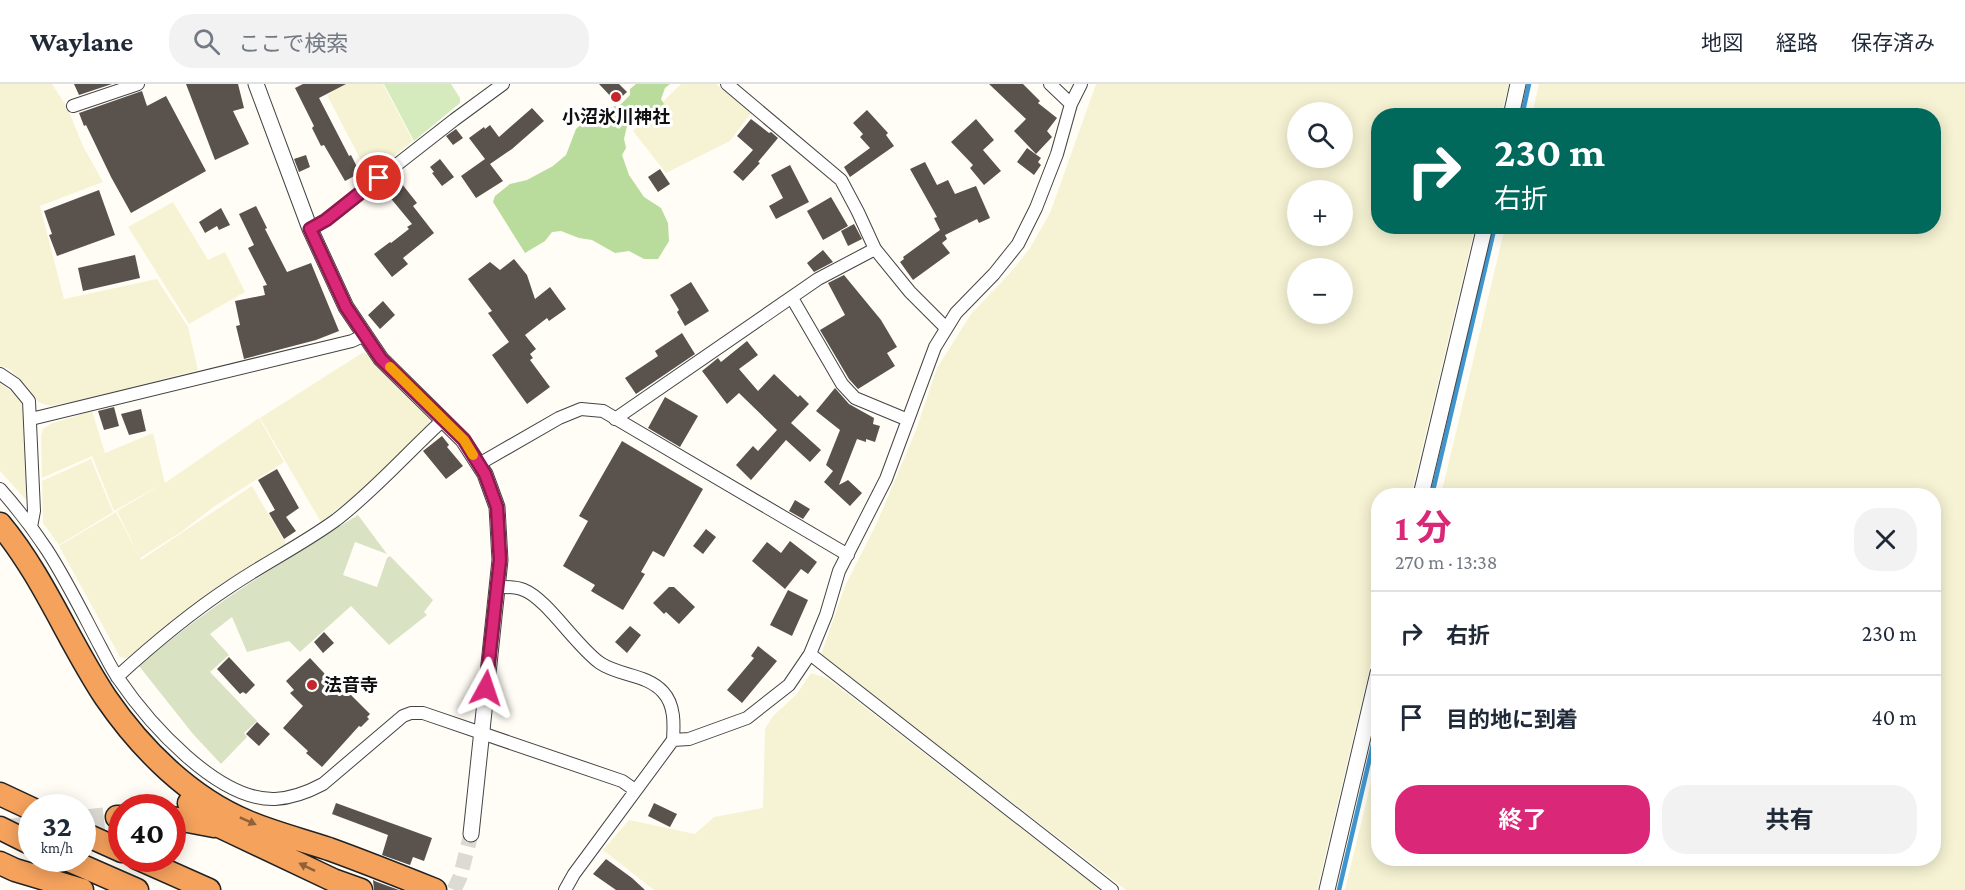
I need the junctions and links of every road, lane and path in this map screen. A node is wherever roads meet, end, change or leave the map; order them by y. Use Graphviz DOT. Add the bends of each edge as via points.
graph roads {
  1 [pos="138,84"];
  2 [pos="256,84"];
  3 [pos="503,84"];
  4 [pos="727,84"];
  5 [pos="1050,84"];
  6 [pos="1081,84"];
  7 [pos="1518,84"];
  8 [pos="1071,104"];
  9 [pos="73,106"];
  10 [pos="1513,108"];
  11 [pos="310,229"];
  12 [pos="1483,234"];
  13 [pos="875,249"];
  14 [pos="792,298"];
  15 [pos="946,328"];
  16 [pos="365,335"];
  17 [pos="0,374"];
  18 [pos="31,419"];
  19 [pos="615,419"];
  20 [pos="443,420"];
  21 [pos="908,420"];
  22 [pos="479,464"];
  23 [pos="1423,488"];
  24 [pos="0,489"];
  25 [pos="0,524"];
  26 [pos="31,527"];
  27 [pos="0,546"];
  28 [pos="848,555"];
  29 [pos="496,587"];
  30 [pos="810,654"];
  31 [pos="117,677"];
  32 [pos="1371,703"];
  33 [pos="482,732"];
  34 [pos="673,740"];
  35 [pos="634,790"];
  36 [pos="0,794"];
  37 [pos="18,802"];
  38 [pos="186,821"];
  39 [pos="221,827"];
  40 [pos="0,828"];
  41 [pos="471,834"];
  42 [pos="18,837"];
  43 [pos="0,863"];
  44 [pos="96,872"];
  45 [pos="168,872"];
  46 [pos="82,890"];
  47 [pos="137,890"];
  48 [pos="209,890"];
  49 [pos="361,890"];
  50 [pos="435,890"];
  51 [pos="565,890"];
  52 [pos="1112,890"];
  53 [pos="1327,890"];
  1 -- 9 [label="street"];
  2 -- 11 [label="street"];
  3 -- 11 [label="street"];
  4 -- 13 [label="street" via="841,180"];
  5 -- 8 [label="street"];
  6 -- 8 [label="street"];
  7 -- 10 [label="street"];
  8 -- 15 [label="street" via="1057,154 1018,244"];
  11 -- 16 [label="street" via="346,307"];
  12 -- 23 [label="street"];
  13 -- 14 [label="street" via="840,266"];
  13 -- 15 [label="street"];
  14 -- 19 [label="street"];
  14 -- 21 [label="street" via="842,384 855,398"];
  15 -- 21 [label="street" via="934,347"];
  16 -- 18 [label="street"];
  16 -- 20 [label="street" via="381,359"];
  17 -- 18 [label="street" via="24,393"];
  18 -- 26 [label="street"];
  19 -- 22 [label="street" via="603,411 581,409"];
  19 -- 28 [label="street"];
  20 -- 22 [label="street" via="464,440"];
  20 -- 31 [label="street" via="382,481 334,521 171,629"];
  21 -- 28 [label="street" via="886,479"];
  22 -- 29 [label="street" via="497,507 500,560"];
  24 -- 26 [label="street"];
  25 -- 50 [label="highway, one-way" via="41,582 106,698 132,733 181,780 246,821"];
  26 -- 31 [label="street"];
  27 -- 39 [label="highway" via="83,685 122,741 155,776"];
  28 -- 30 [label="street"];
  29 -- 33 [label="street"];
  29 -- 34 [label="street" via="525,590 601,663 663,692 673,713"];
  30 -- 34 [label="street" via="789,685 747,718 689,739"];
  30 -- 52 [label="street"];
  31 -- 33 [label="street" via="157,728 189,759 235,790 254,796 274,799 308,792 411,713 423,713"];
  32 -- 53 [label="street"];
  33 -- 35 [label="street" via="622,781"];
  33 -- 41 [label="street"];
  34 -- 35 [label="street"];
  35 -- 51 [label="street"];
  36 -- 37 [label="highway"];
  38 -- 39 [label="highway"];
  49 -- 39 [label="highway, one-way"];
  40 -- 42 [label="highway"];
  43 -- 46 [label="highway"];
  44 -- 47 [label="highway"];
  45 -- 48 [label="highway"];
}
